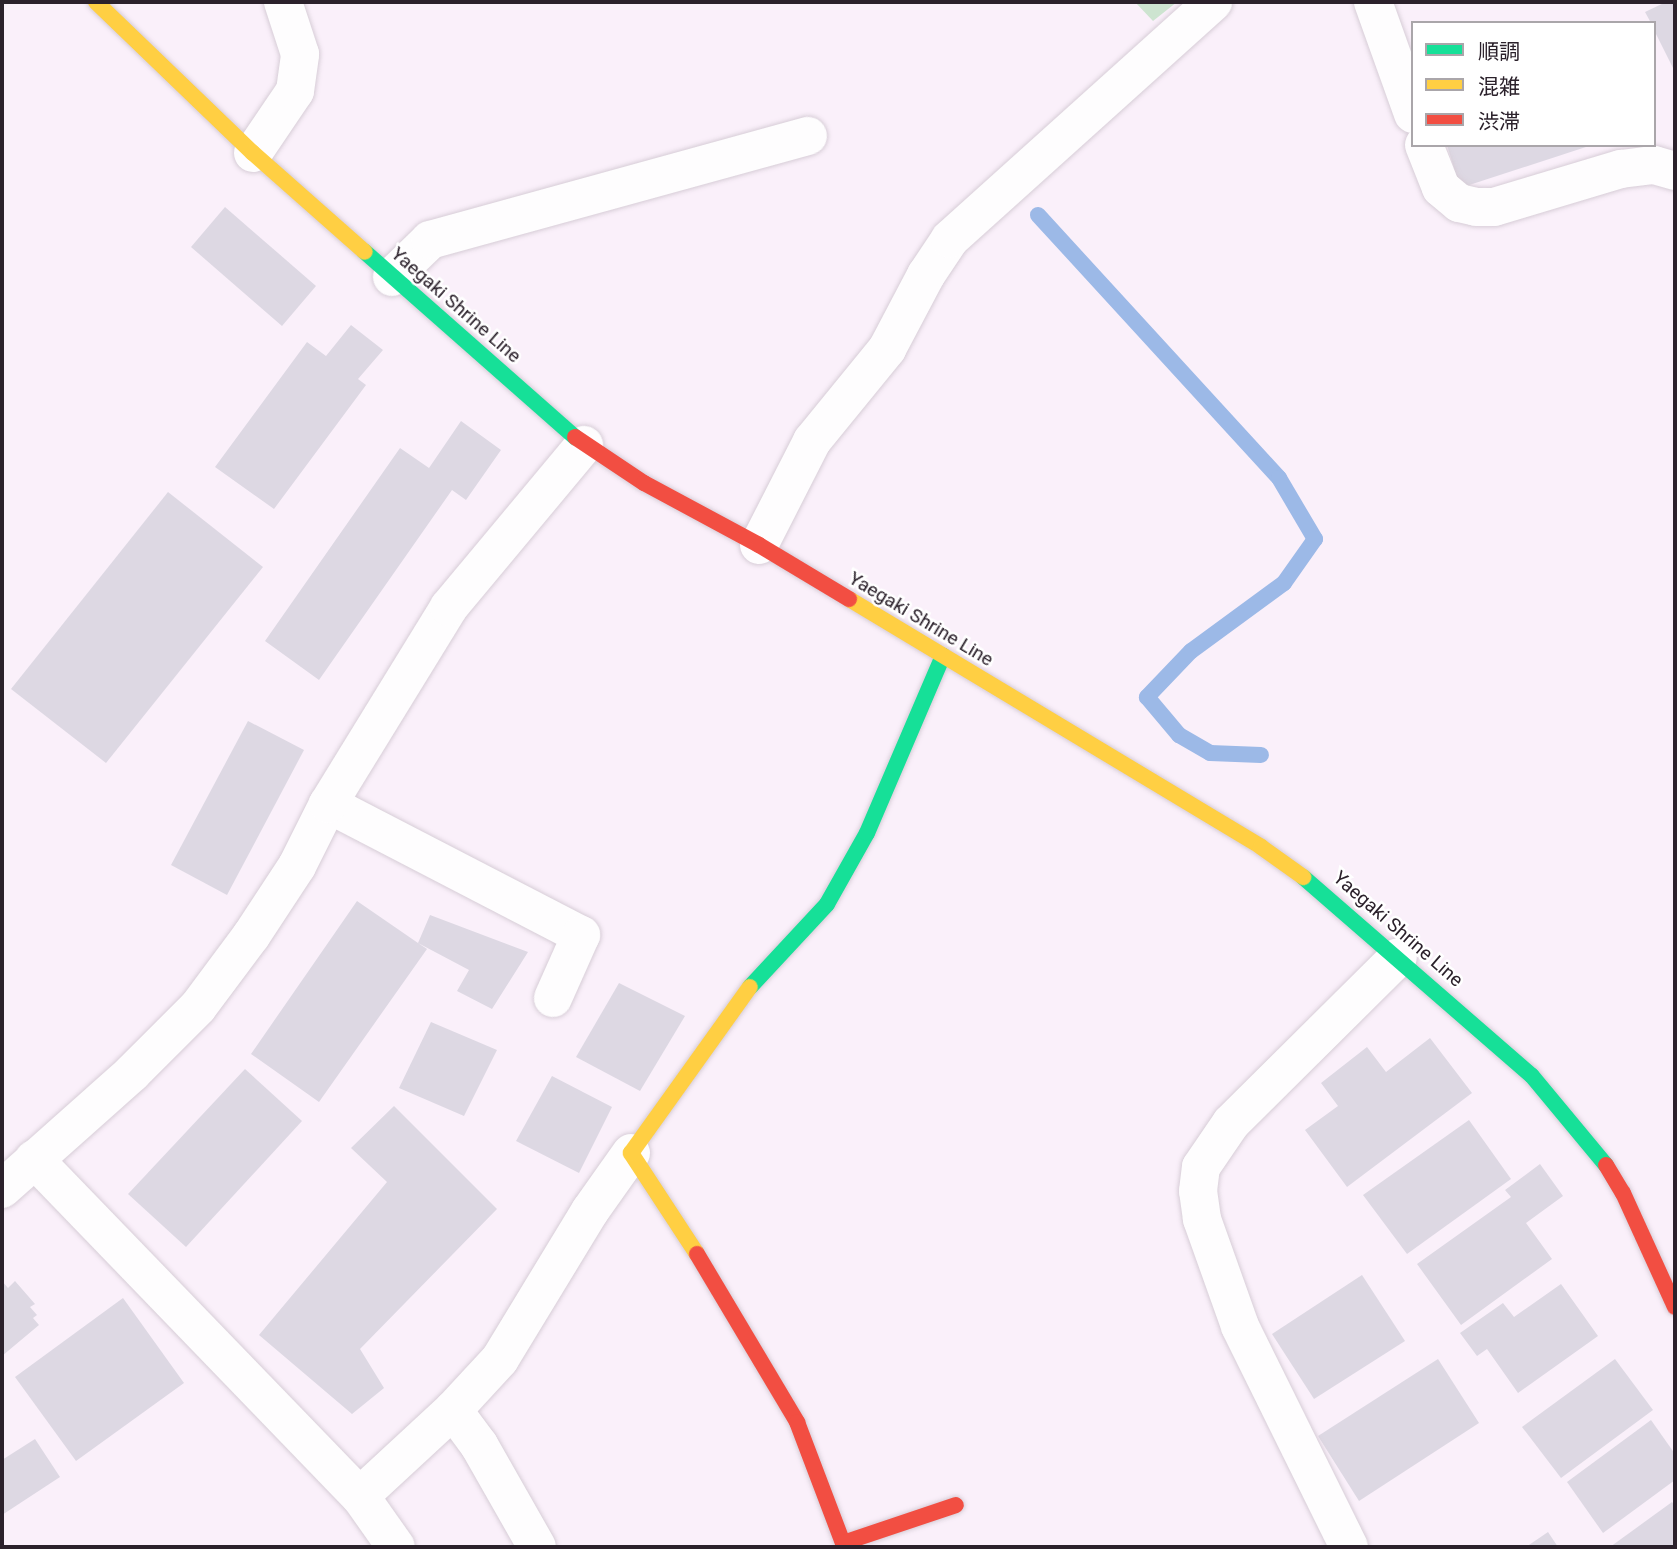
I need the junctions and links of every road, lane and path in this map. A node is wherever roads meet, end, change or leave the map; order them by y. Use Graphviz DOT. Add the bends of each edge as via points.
graph roads {
  1 [pos="96,2"];
  2 [pos="283,2"];
  3 [pos="1213,2"];
  4 [pos="1373,2"];
  5 [pos="1411,108"];
  6 [pos="808,136"];
  7 [pos="1425,147"];
  8 [pos="253,153"];
  9 [pos="1675,171"];
  10 [pos="392,277"];
  11 [pos="584,445"];
  12 [pos="759,545"];
  13 [pos="943,656"];
  14 [pos="328,804"];
  15 [pos="1398,957"];
  16 [pos="553,998"];
  17 [pos="631,1153"];
  18 [pos="34,1159"];
  19 [pos="2,1189"];
  20 [pos="1675,1307"];
  21 [pos="453,1410"];
  22 [pos="360,1496"];
  23 [pos="956,1505"];
  24 [pos="396,1547"];
  25 [pos="537,1547"];
  26 [pos="1349,1547"];
  1 -- 8 [label="main road, Yaegaki Shrine Line"];
  2 -- 8 [label="street" via="300,54 295,91"];
  3 -- 12 [label="street" via="950,239 887,349 812,441"];
  4 -- 5 [label="street"];
  6 -- 10 [label="street" via="430,240"];
  7 -- 9 [label="street" via="1441,188 1459,203 1476,207 1494,207 1621,169 1654,165"];
  8 -- 10 [label="main road, Yaegaki Shrine Line"];
  10 -- 11 [label="main road, Yaegaki Shrine Line"];
  11 -- 12 [label="main road, Yaegaki Shrine Line" via="644,484"];
  11 -- 14 [label="street" via="449,607"];
  12 -- 13 [label="main road, Yaegaki Shrine Line"];
  13 -- 15 [label="main road, Yaegaki Shrine Line" via="1261,847 1314,884"];
  13 -- 17 [label="main road" via="867,833 827,904 744,993"];
  14 -- 16 [label="street" via="581,935"];
  14 -- 18 [label="street" via="297,866 198,1007 132,1073"];
  15 -- 20 [label="main road, Yaegaki Shrine Line" via="1532,1076 1601,1157 1623,1193"];
  15 -- 26 [label="street" via="1231,1123 1200,1167 1198,1191 1202,1219 1240,1326"];
  17 -- 21 [label="street" via="500,1359"];
  17 -- 23 [label="main road" via="688,1238 797,1422 843,1543"];
  18 -- 19 [label="street"];
  18 -- 22 [label="street"];
  21 -- 22 [label="street"];
  21 -- 25 [label="street" via="480,1444"];
  22 -- 24 [label="street"];
}
